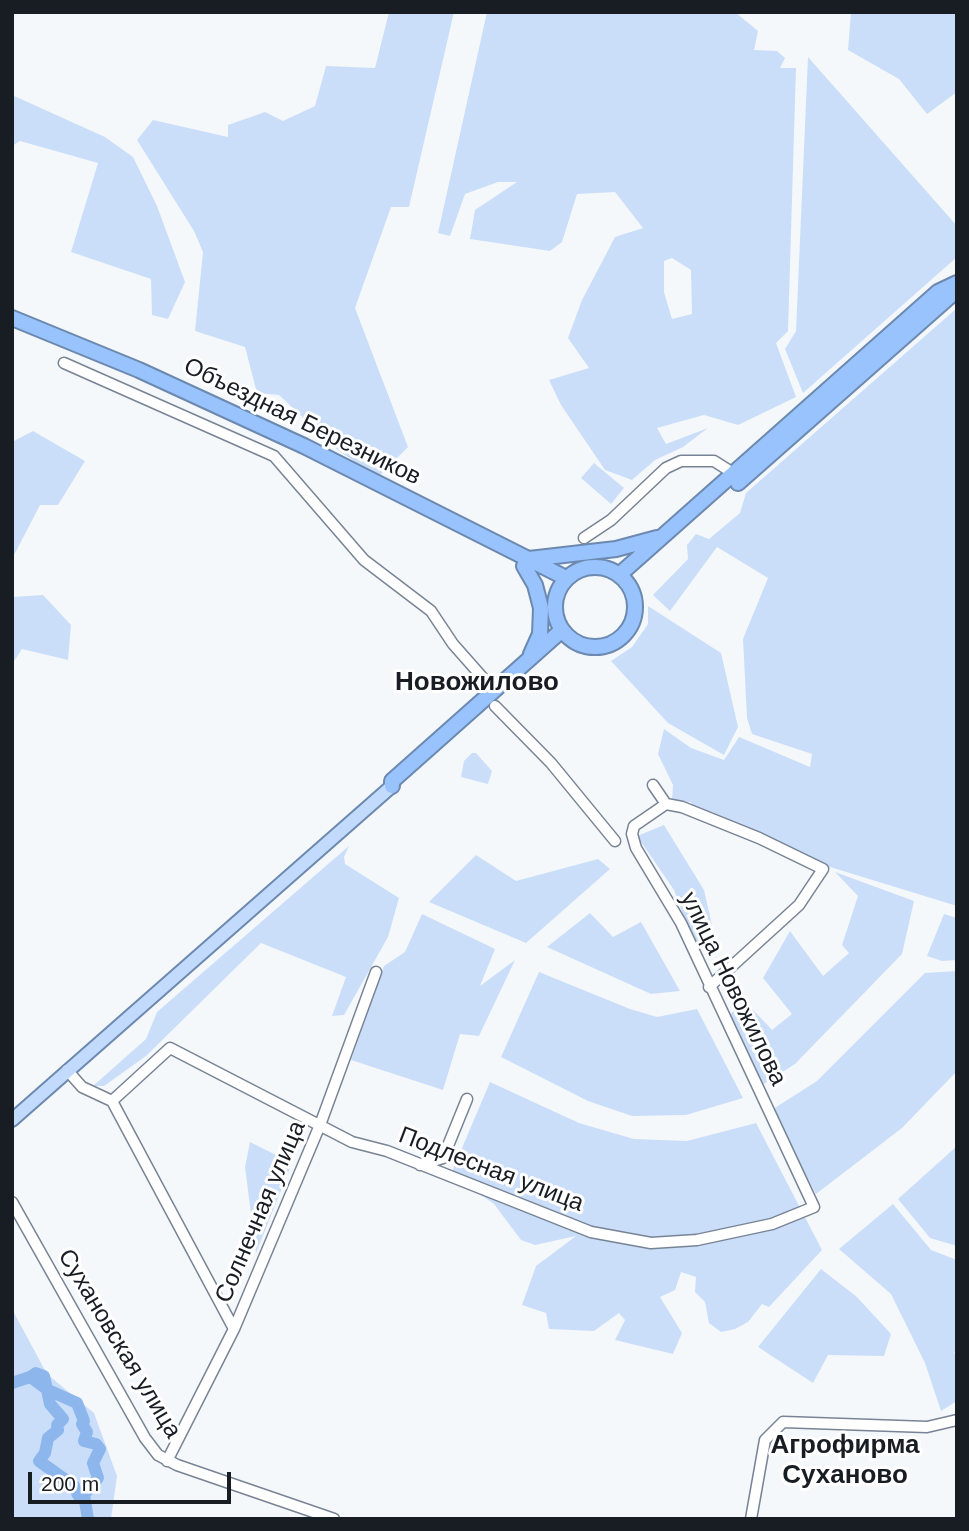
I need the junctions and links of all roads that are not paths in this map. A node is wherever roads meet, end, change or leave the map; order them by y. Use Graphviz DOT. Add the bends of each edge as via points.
graph roads {
  1 [pos="957,283"];
  2 [pos="957,290"];
  3 [pos="12,317"];
  4 [pos="12,323"];
  5 [pos="64,363"];
  6 [pos="733,473"];
  7 [pos="662,537"];
  8 [pos="584,538"];
  9 [pos="526,563"];
  10 [pos="623,577"];
  11 [pos="564,582"];
  12 [pos="564,632"];
  13 [pos="529,659"];
  14 [pos="491,687"];
  15 [pos="495,706"];
  16 [pos="653,785"];
  17 [pos="391,786"];
  18 [pos="666,804"];
  19 [pos="615,841"];
  20 [pos="376,972"];
  21 [pos="709,987"];
  22 [pos="67,1070"];
  23 [pos="467,1099"];
  24 [pos="112,1101"];
  25 [pos="12,1120"];
  26 [pos="320,1125"];
  27 [pos="420,1165"];
  28 [pos="12,1202"];
  29 [pos="814,1207"];
  30 [pos="234,1329"];
  31 [pos="957,1420"];
  32 [pos="167,1461"];
  33 [pos="334,1519"];
  34 [pos="751,1519"];
  1 -- 6 [label="highway" via="938,292"];
  2 -- 10 [label="highway"];
  3 -- 9 [label="highway, Объездная Березников" via="291,440"];
  4 -- 9 [label="highway, Объездная Березников" via="313,456"];
  5 -- 14 [label="street" via="274,456 364,560 431,611"];
  6 -- 7 [label="highway"];
  6 -- 8 [label="street" via="714,461 681,461 666,468 611,520"];
  7 -- 9 [label="highway"];
  7 -- 10 [label="highway"];
  9 -- 11 [label="highway, Объездная Березников"];
  9 -- 13 [label="highway" via="541,608 540,634"];
  10 -- 11 [label="highway" via="595,566"];
  10 -- 12 [label="highway" via="634,597 635,610 629,629 620,638 595,647 576,642"];
  11 -- 12 [label="highway" via="555,610"];
  12 -- 13 [label="highway"];
  12 -- 17 [label="highway"];
  13 -- 17 [label="highway"];
  15 -- 19 [label="street" via="551,763"];
  16 -- 18 [label="street"];
  17 -- 22 [label="main road"];
  18 -- 21 [label="street, улица Новожилова" via="639,821 632,834 681,923"];
  18 -- 21 [label="street" via="759,838 823,869 799,905"];
  20 -- 26 [label="street, Солнечная улица"];
  21 -- 29 [label="street, улица Новожилова"];
  22 -- 24 [label="street" via="82,1087"];
  22 -- 25 [label="main road"];
  23 -- 27 [label="street" via="443,1158"];
  24 -- 26 [label="street, Подлесная улица" via="170,1048"];
  24 -- 30 [label="street"];
  26 -- 27 [label="street, Подлесная улица" via="352,1142"];
  26 -- 30 [label="street, Солнечная улица"];
  27 -- 29 [label="street, Подлесная улица" via="591,1232 651,1243 697,1240 772,1224"];
  28 -- 32 [label="street, Сухановская улица" via="145,1438"];
  30 -- 32 [label="street, Солнечная улица"];
  31 -- 34 [label="street" via="927,1427 783,1422 765,1440"];
  32 -- 33 [label="street, Сухановская улица"];
}
